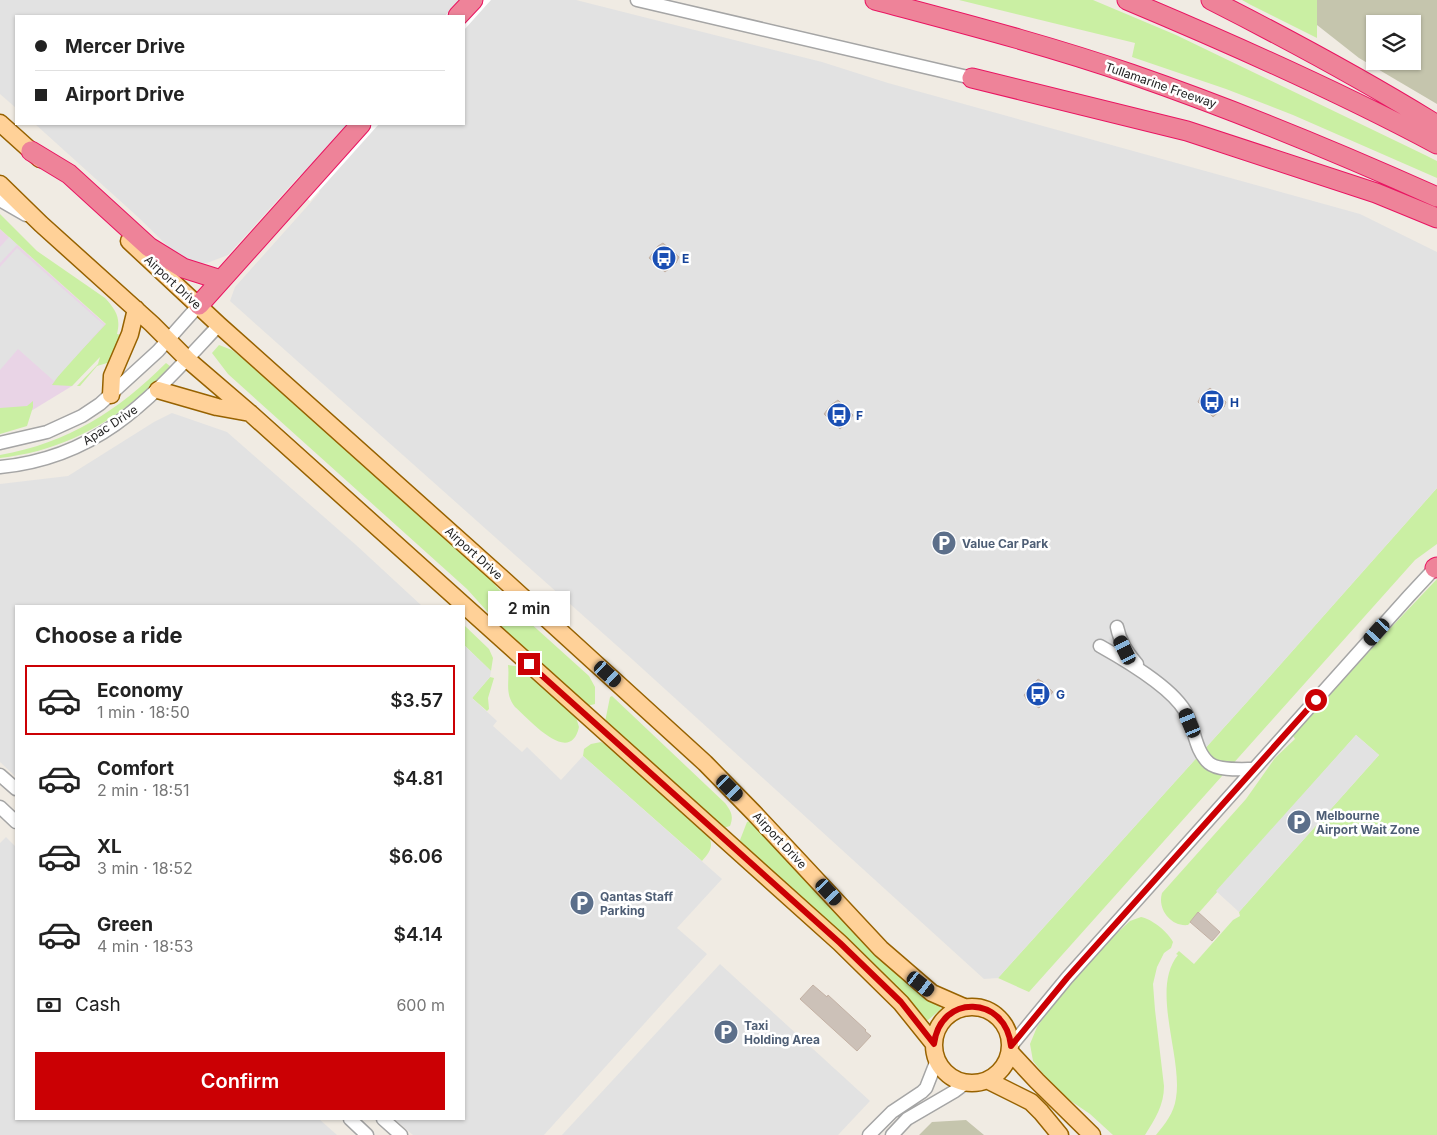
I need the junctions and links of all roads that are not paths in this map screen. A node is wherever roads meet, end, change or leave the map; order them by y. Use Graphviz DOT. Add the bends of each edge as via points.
graph roads {
  1 [pos="473,0"];
  2 [pos="637,0"];
  3 [pos="876,0"];
  4 [pos="1127,0"];
  5 [pos="1211,0"];
  6 [pos="459,15"];
  7 [pos="972,78"];
  8 [pos="0,123"];
  9 [pos="361,125"];
  10 [pos="1437,125"];
  11 [pos="1437,144"];
  12 [pos="32,151"];
  13 [pos="0,184"];
  14 [pos="1437,198"];
  15 [pos="0,200"];
  16 [pos="1437,218"];
  17 [pos="41,224"];
  18 [pos="221,280"];
  19 [pos="199,305"];
  20 [pos="136,309"];
  21 [pos="219,325"];
  22 [pos="168,340"];
  23 [pos="187,359"];
  24 [pos="158,390"];
  25 [pos="111,395"];
  26 [pos="250,413"];
  27 [pos="0,444"];
  28 [pos="0,467"];
  29 [pos="1436,567"];
  30 [pos="464,605"];
  31 [pos="465,606"];
  32 [pos="1117,627"];
  33 [pos="1100,646"];
  34 [pos="1145,674"];
  35 [pos="1254,769"];
  36 [pos="0,774"];
  37 [pos="15,788"];
  38 [pos="0,807"];
  39 [pos="15,821"];
  40 [pos="964,1008"];
  41 [pos="934,1044"];
  42 [pos="1010,1049"];
  43 [pos="937,1060"];
  44 [pos="987,1080"];
  45 [pos="966,1082"];
  46 [pos="351,1120"];
  47 [pos="384,1120"];
  48 [pos="367,1135"];
  49 [pos="401,1135"];
  50 [pos="869,1135"];
  51 [pos="892,1135"];
  52 [pos="1060,1135"];
  53 [pos="1092,1135"];
  1 -- 6 [label="highway"];
  2 -- 7 [label="street"];
  3 -- 14 [label="highway, Tullamarine Freeway" via="1131,74 1238,112"];
  4 -- 11 [label="highway" via="1316,83"];
  5 -- 10 [label="highway" via="1298,45"];
  7 -- 16 [label="highway" via="1188,131 1376,193"];
  8 -- 12 [label="main road, Airport Drive"];
  9 -- 18 [label="highway"];
  12 -- 18 [label="highway" via="69,174 149,248 183,268"];
  12 -- 19 [label="main road, Airport Drive"];
  13 -- 17 [label="main road"];
  15 -- 17 [label="street"];
  17 -- 20 [label="main road"];
  18 -- 19 [label="highway"];
  19 -- 21 [label="main road, Airport Drive"];
  19 -- 22 [label="street, Apac Drive"];
  20 -- 22 [label="main road"];
  20 -- 25 [label="main road" via="130,334 112,376"];
  21 -- 23 [label="street, Apac Drive"];
  21 -- 40 [label="main road, Airport Drive" via="705,763 896,963 932,993"];
  22 -- 23 [label="main road"];
  22 -- 25 [label="street, Apac Drive"];
  23 -- 24 [label="street, Apac Drive"];
  23 -- 26 [label="main road"];
  24 -- 26 [label="main road"];
  24 -- 28 [label="street, Apac Drive" via="124,419 84,443 60,454"];
  25 -- 27 [label="street, Apac Drive" via="92,410 60,427"];
  26 -- 30 [label="main road"];
  29 -- 35 [label="street"];
  31 -- 41 [label="main road" via="840,943 901,1002"];
  32 -- 34 [label="street" via="1125,650"];
  33 -- 34 [label="street"];
  34 -- 35 [label="street" via="1185,711 1208,763 1221,768"];
  35 -- 42 [label="street" via="1067,978"];
  36 -- 37 [label="street"];
  38 -- 39 [label="street"];
  40 -- 41 [label="main road" via="942,1021"];
  40 -- 42 [label="main road" via="985,1009 1002,1020 1008,1030"];
  41 -- 43 [label="main road"];
  42 -- 44 [label="main road" via="1000,1071"];
  42 -- 53 [label="main road" via="1037,1081"];
  43 -- 45 [label="main road" via="954,1079"];
  43 -- 50 [label="street" via="926,1088 886,1116"];
  44 -- 45 [label="main road"];
  44 -- 52 [label="main road" via="1031,1102"];
  45 -- 51 [label="street" via="907,1119"];
  46 -- 48 [label="street"];
  47 -- 49 [label="street"];
}
